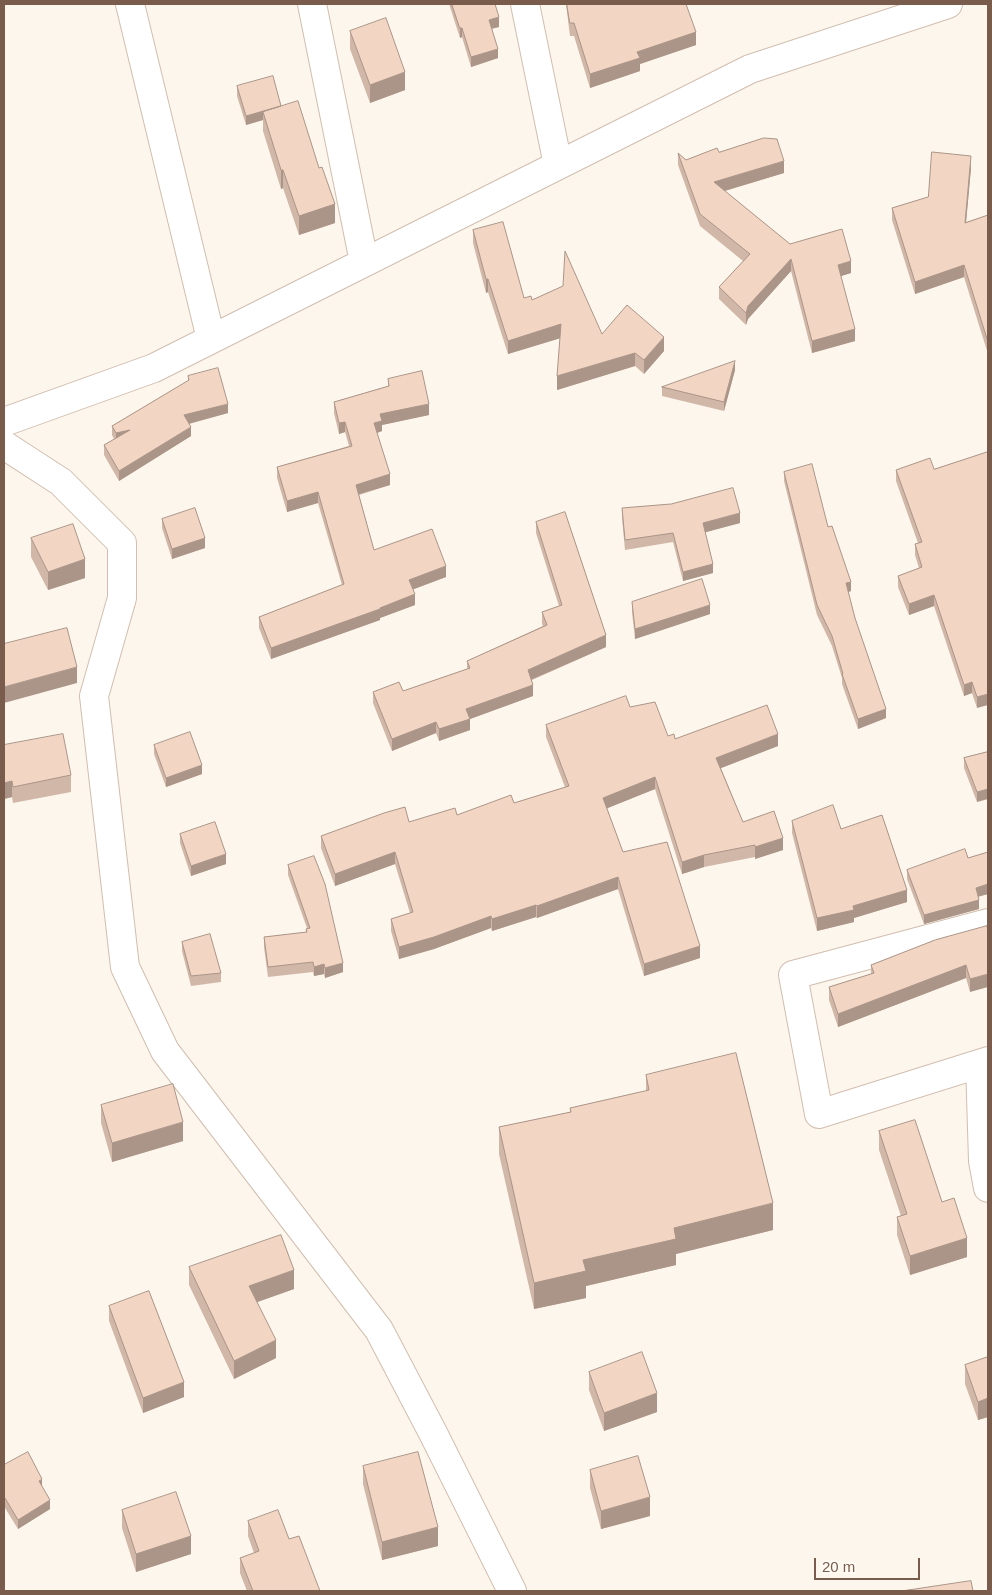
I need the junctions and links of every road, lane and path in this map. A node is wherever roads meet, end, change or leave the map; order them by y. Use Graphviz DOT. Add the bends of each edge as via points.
graph roads {
  1 [pos="130,4"];
  2 [pos="312,4"];
  3 [pos="525,4"];
  4 [pos="948,4"];
  5 [pos="558,165"];
  6 [pos="364,262"];
  7 [pos="211,339"];
  8 [pos="4,422"];
  9 [pos="4,445"];
  10 [pos="988,923"];
  11 [pos="984,1062"];
  12 [pos="988,1188"];
  13 [pos="512,1591"];
  1 -- 7 [label="street"];
  2 -- 6 [label="street"];
  3 -- 5 [label="street"];
  4 -- 5 [label="street" via="750,70"];
  5 -- 6 [label="street"];
  6 -- 7 [label="street"];
  7 -- 8 [label="street" via="154,368"];
  9 -- 13 [label="street" via="61,482 122,543 122,598 94,696 125,966 165,1052 379,1330"];
  10 -- 11 [label="street" via="793,975 819,1114"];
  11 -- 12 [label="street" via="983,1162"];
}
